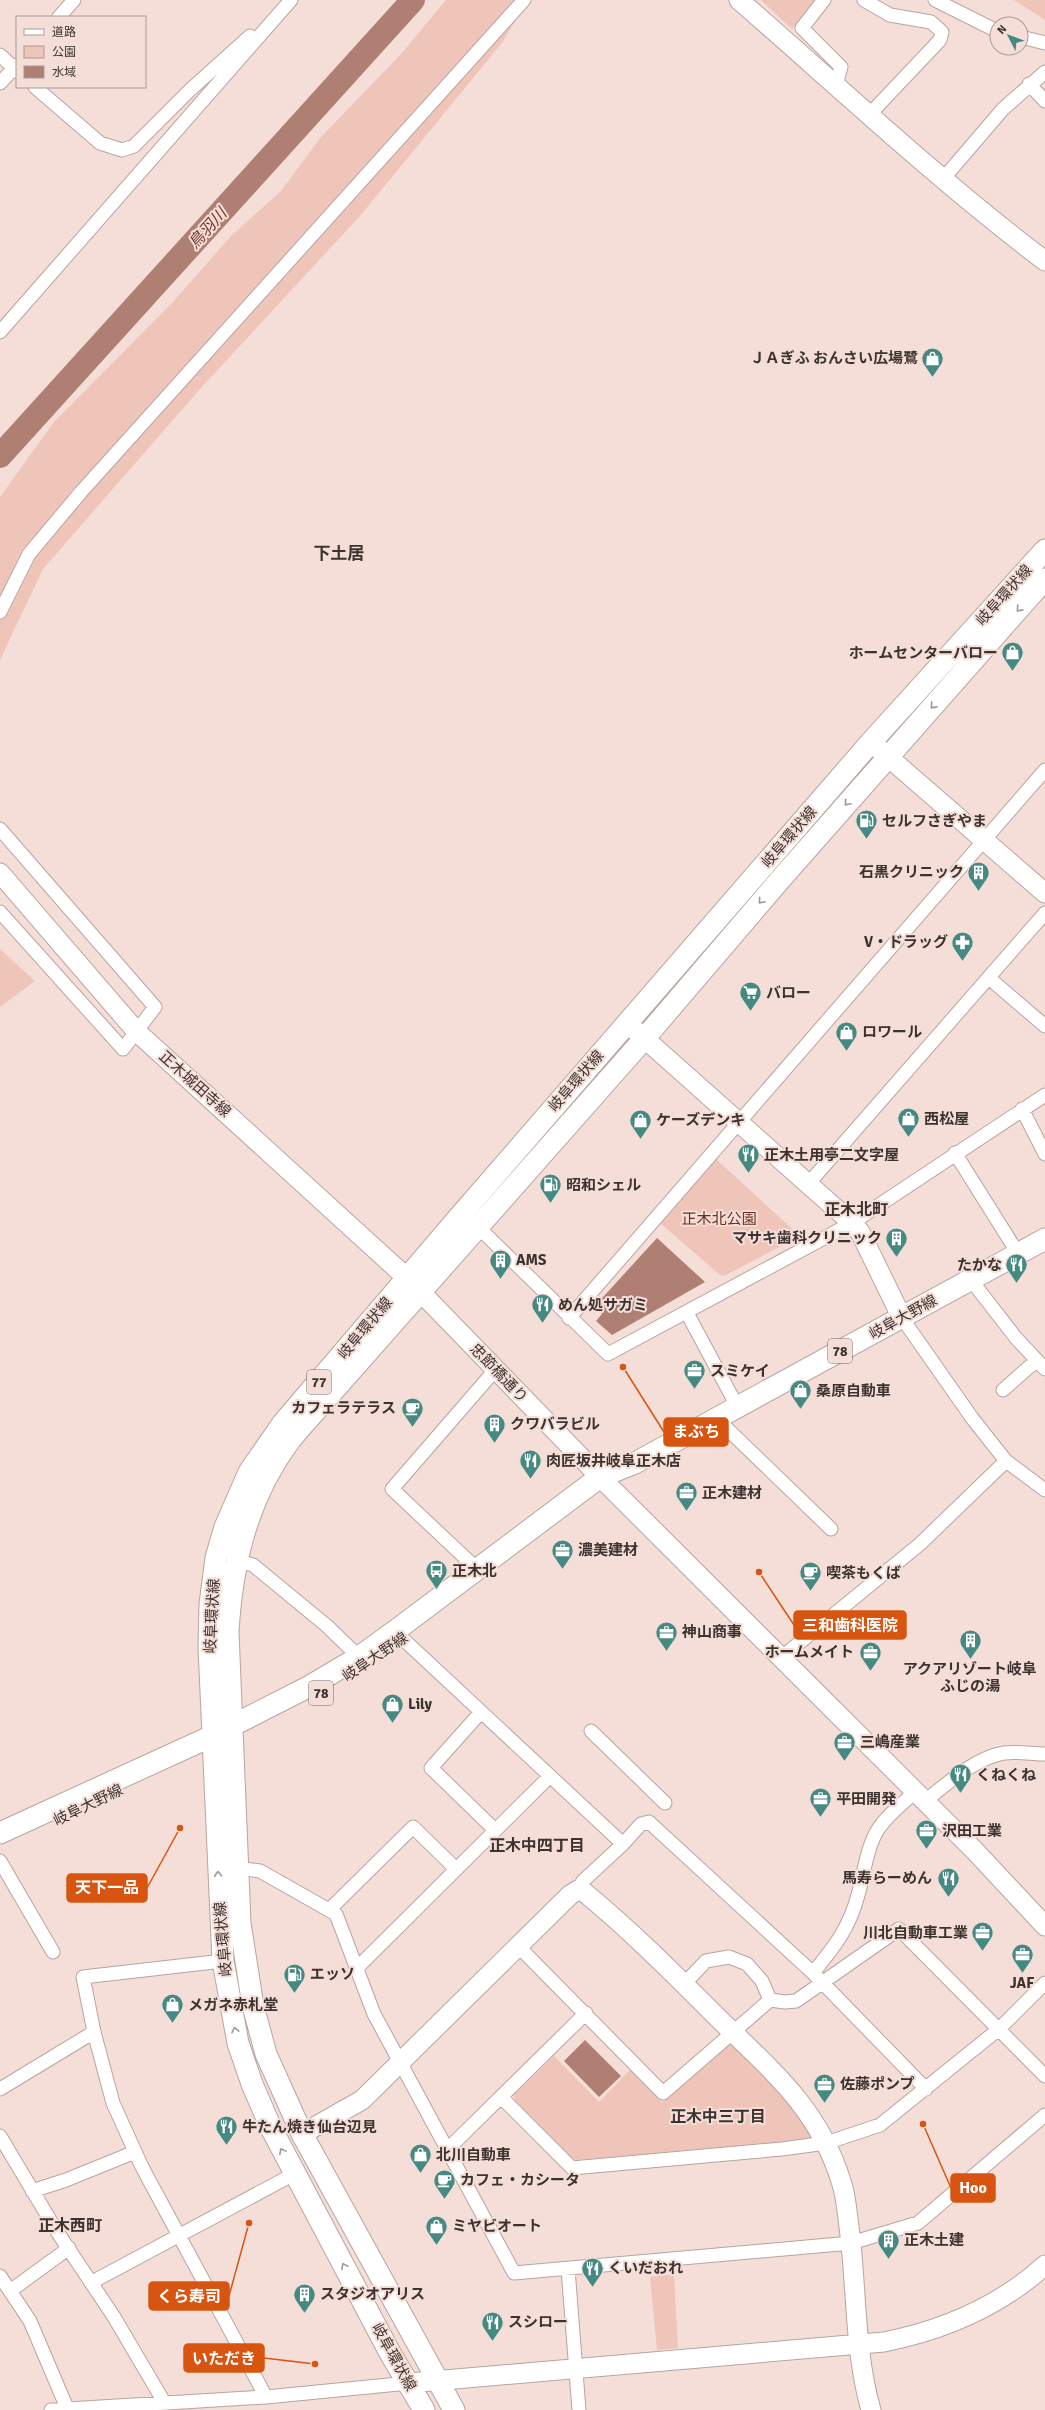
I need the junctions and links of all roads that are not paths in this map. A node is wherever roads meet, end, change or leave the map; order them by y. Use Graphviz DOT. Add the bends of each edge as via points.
graph roads {
  1 [pos="74,0"];
  2 [pos="291,0"];
  3 [pos="524,0"];
  4 [pos="739,0"];
  5 [pos="824,0"];
  6 [pos="864,0"];
  7 [pos="935,0"];
  8 [pos="60,16"];
  9 [pos="989,26"];
  10 [pos="1029,39"];
  11 [pos="1045,43"];
  12 [pos="0,55"];
  13 [pos="16,68"];
  14 [pos="1045,72"];
  15 [pos="0,83"];
  16 [pos="1029,84"];
  17 [pos="836,85"];
  18 [pos="36,88"];
  19 [pos="1045,101"];
  20 [pos="869,115"];
  21 [pos="942,179"];
  22 [pos="1045,261"];
  23 [pos="0,332"];
  24 [pos="1045,550"];
  25 [pos="1045,579"];
  26 [pos="0,612"];
  27 [pos="871,742"];
  28 [pos="888,756"];
  29 [pos="1045,770"];
  30 [pos="0,829"];
  31 [pos="984,840"];
  32 [pos="0,873"];
  33 [pos="1045,893"];
  34 [pos="0,912"];
  35 [pos="1045,913"];
  36 [pos="989,978"];
  37 [pos="627,1023"];
  38 [pos="1045,1026"];
  39 [pos="138,1032"];
  40 [pos="644,1039"];
  41 [pos="1045,1095"];
  42 [pos="1022,1109"];
  43 [pos="739,1122"];
  44 [pos="955,1153"];
  45 [pos="1045,1154"];
  46 [pos="809,1183"];
  47 [pos="852,1223"];
  48 [pos="478,1227"];
  49 [pos="1045,1239"];
  50 [pos="1018,1255"];
  51 [pos="971,1280"];
  52 [pos="414,1285"];
  53 [pos="687,1313"];
  54 [pos="569,1318"];
  55 [pos="902,1318"];
  56 [pos="1041,1366"];
  57 [pos="496,1370"];
  58 [pos="1003,1390"];
  59 [pos="737,1406"];
  60 [pos="716,1418"];
  61 [pos="1006,1460"];
  62 [pos="604,1481"];
  63 [pos="1045,1490"];
  64 [pos="831,1529"];
  65 [pos="237,1560"];
  66 [pos="477,1569"];
  67 [pos="403,1639"];
  68 [pos="359,1657"];
  69 [pos="782,1657"];
  70 [pos="481,1712"];
  71 [pos="590,1731"];
  72 [pos="232,1733"];
  73 [pos="212,1742"];
  74 [pos="1045,1754"];
  75 [pos="550,1776"];
  76 [pos="920,1796"];
  77 [pos="665,1803"];
  78 [pos="495,1830"];
  79 [pos="0,1833"];
  80 [pos="623,1844"];
  81 [pos="0,1847"];
  82 [pos="0,1861"];
  83 [pos="238,1868"];
  84 [pos="456,1869"];
  85 [pos="578,1890"];
  86 [pos="330,1909"];
  87 [pos="1041,1919"];
  88 [pos="518,1946"];
  89 [pos="53,1952"];
  90 [pos="223,1960"];
  91 [pos="357,1968"];
  92 [pos="812,1973"];
  93 [pos="1045,1982"];
  94 [pos="821,1983"];
  95 [pos="684,1984"];
  96 [pos="770,2000"];
  97 [pos="586,2014"];
  98 [pos="999,2029"];
  99 [pos="94,2032"];
  100 [pos="732,2032"];
  101 [pos="400,2062"];
  102 [pos="1045,2076"];
  103 [pos="0,2089"];
  104 [pos="926,2089"];
  105 [pos="501,2097"];
  106 [pos="1045,2115"];
  107 [pos="302,2134"];
  108 [pos="0,2136"];
  109 [pos="826,2143"];
  110 [pos="448,2149"];
  111 [pos="135,2152"];
  112 [pos="294,2174"];
  113 [pos="32,2191"];
  114 [pos="178,2236"];
  115 [pos="851,2243"];
  116 [pos="69,2248"];
  117 [pos="1045,2265"];
  118 [pos="568,2269"];
  119 [pos="0,2276"];
  120 [pos="92,2282"];
  121 [pos="10,2291"];
  122 [pos="860,2346"];
  123 [pos="575,2371"];
  124 [pos="438,2381"];
  125 [pos="409,2384"];
  126 [pos="266,2397"];
  127 [pos="165,2406"];
  128 [pos="67,2408"];
  129 [pos="51,2410"];
  130 [pos="424,2410"];
  131 [pos="454,2410"];
  132 [pos="579,2410"];
  133 [pos="871,2410"];
  1 -- 8 [label="street"];
  2 -- 18 [label="street" via="190,90 134,146 122,150 100,143"];
  2 -- 23 [label="street"];
  3 -- 26 [label="street" via="81,492 29,554"];
  4 -- 17 [label="street"];
  5 -- 17 [label="street" via="802,28 841,67"];
  6 -- 20 [label="street" via="890,15 931,22 942,32 940,40"];
  7 -- 9 [label="street"];
  10 -- 11 [label="street"];
  12 -- 13 [label="street"];
  13 -- 15 [label="street"];
  14 -- 16 [label="street"];
  16 -- 19 [label="street"];
  16 -- 21 [label="street" via="1003,109"];
  17 -- 20 [label="street"];
  20 -- 21 [label="street"];
  21 -- 22 [label="street"];
  24 -- 27 [label="main road, 岐阜環状線 / 77"];
  25 -- 28 [label="main road, 岐阜環状線 / 77, one-way"];
  27 -- 28 [label="street"];
  27 -- 37 [label="main road, 岐阜環状線 / 77"];
  28 -- 31 [label="street"];
  28 -- 40 [label="main road, 岐阜環状線 / 77, one-way"];
  29 -- 31 [label="street"];
  30 -- 39 [label="street" via="155,1007"];
  31 -- 33 [label="street"];
  31 -- 43 [label="street"];
  32 -- 39 [label="street, 正木城田寺線"];
  34 -- 39 [label="street" via="123,1049"];
  35 -- 36 [label="street"];
  36 -- 38 [label="street"];
  36 -- 46 [label="street"];
  37 -- 40 [label="street"];
  37 -- 52 [label="main road, 岐阜環状線 / 77"];
  39 -- 52 [label="street, 正木城田寺線"];
  40 -- 43 [label="street"];
  40 -- 48 [label="main road, 岐阜環状線 / 77"];
  41 -- 42 [label="street"];
  42 -- 44 [label="street"];
  42 -- 45 [label="street"];
  43 -- 46 [label="street"];
  43 -- 54 [label="street"];
  44 -- 47 [label="street"];
  44 -- 50 [label="street"];
  46 -- 47 [label="street"];
  47 -- 53 [label="street"];
  47 -- 55 [label="street" via="860,1232"];
  48 -- 52 [label="main road, 岐阜環状線 / 77"];
  48 -- 54 [label="street"];
  49 -- 50 [label="main road, 岐阜大野線 / 78"];
  50 -- 51 [label="main road, 岐阜大野線 / 78"];
  51 -- 55 [label="main road, 岐阜大野線 / 78"];
  51 -- 56 [label="street"];
  52 -- 57 [label="street, 忠節橋通り"];
  52 -- 65 [label="main road, 岐阜環状線 / 77" via="288,1443 266,1478 248,1517"];
  52 -- 73 [label="main road, 岐阜環状線 / 77" via="283,1423 263,1449 237,1496 216,1558 210,1604"];
  53 -- 54 [label="street" via="608,1354"];
  53 -- 59 [label="street"];
  55 -- 59 [label="main road, 岐阜大野線 / 78"];
  55 -- 61 [label="street" via="972,1418"];
  56 -- 58 [label="street" via="1028,1367"];
  57 -- 62 [label="street, 忠節橋通り"];
  57 -- 66 [label="street" via="392,1489"];
  59 -- 60 [label="main road, 岐阜大野線 / 78"];
  60 -- 62 [label="main road, 岐阜大野線 / 78"];
  60 -- 64 [label="street"];
  61 -- 63 [label="street"];
  61 -- 69 [label="street" via="914,1549"];
  62 -- 66 [label="main road, 岐阜大野線 / 78"];
  62 -- 67 [label="main road, 岐阜大野線 / 78" via="557,1526"];
  62 -- 69 [label="street, 忠節橋通り"];
  65 -- 68 [label="street" via="253,1565 327,1626"];
  65 -- 72 [label="main road, 岐阜環状線 / 77" via="231,1588 228,1632"];
  66 -- 68 [label="main road, 岐阜大野線 / 78"];
  67 -- 70 [label="street"];
  67 -- 72 [label="main road, 岐阜大野線 / 78" via="320,1694"];
  68 -- 72 [label="main road, 岐阜大野線 / 78"];
  69 -- 76 [label="street, 忠節橋通り"];
  70 -- 75 [label="street"];
  70 -- 78 [label="street" via="431,1768"];
  71 -- 77 [label="street"];
  72 -- 73 [label="main road, 岐阜大野線 / 78"];
  72 -- 83 [label="main road, 岐阜環状線 / 77"];
  73 -- 79 [label="main road, 岐阜大野線 / 78"];
  73 -- 81 [label="main road, 岐阜大野線 / 78" via="167,1767"];
  90 -- 73 [label="main road, 岐阜環状線 / 77, one-way"];
  74 -- 76 [label="street" via="1006,1752 994,1755"];
  75 -- 78 [label="street"];
  75 -- 80 [label="street"];
  76 -- 87 [label="street, 忠節橋通り"];
  76 -- 92 [label="street" via="884,1821 876,1832 850,1922 839,1941"];
  78 -- 84 [label="street"];
  80 -- 85 [label="street" via="583,1880"];
  80 -- 92 [label="street" via="641,1824 649,1822"];
  82 -- 89 [label="street"];
  83 -- 86 [label="street" via="260,1871"];
  83 -- 107 [label="main road, 岐阜環状線 / 77" via="242,1945 252,2006 266,2054"];
  84 -- 86 [label="street" via="413,1827"];
  84 -- 91 [label="street"];
  85 -- 88 [label="street" via="570,1894"];
  85 -- 95 [label="street" via="618,1919"];
  86 -- 91 [label="street" via="336,1914"];
  88 -- 97 [label="street"];
  88 -- 101 [label="street"];
  90 -- 99 [label="street" via="83,1977"];
  112 -- 90 [label="main road, 岐阜環状線 / 77, one-way" via="252,2084 238,2042"];
  91 -- 101 [label="street" via="374,2014"];
  92 -- 94 [label="street"];
  93 -- 98 [label="street"];
  94 -- 96 [label="street" via="796,2000"];
  94 -- 98 [label="street" via="899,1929"];
  94 -- 104 [label="street"];
  95 -- 96 [label="street" via="706,1961 729,1957 747,1964 762,1981"];
  95 -- 100 [label="street"];
  96 -- 100 [label="street"];
  97 -- 100 [label="street" via="663,2093"];
  97 -- 105 [label="street"];
  98 -- 102 [label="street"];
  98 -- 104 [label="street"];
  99 -- 103 [label="street"];
  99 -- 111 [label="street" via="114,2103"];
  100 -- 109 [label="street" via="780,2077 797,2097"];
  101 -- 107 [label="street" via="362,2100"];
  101 -- 110 [label="street"];
  104 -- 109 [label="street" via="880,2125"];
  105 -- 109 [label="street" via="572,2168"];
  105 -- 110 [label="street"];
  106 -- 115 [label="street" via="918,2223"];
  107 -- 124 [label="main road, 岐阜環状線 / 77"];
  108 -- 113 [label="street"];
  109 -- 115 [label="street" via="841,2181"];
  110 -- 118 [label="street" via="514,2273"];
  111 -- 113 [label="street"];
  111 -- 114 [label="street"];
  112 -- 114 [label="street"];
  125 -- 112 [label="main road, 岐阜環状線 / 77, one-way"];
  113 -- 116 [label="street"];
  114 -- 120 [label="street"];
  114 -- 126 [label="street"];
  115 -- 118 [label="street"];
  115 -- 122 [label="street"];
  116 -- 120 [label="street"];
  116 -- 121 [label="street"];
  117 -- 122 [label="street" via="1012,2291 946,2326 913,2336"];
  118 -- 123 [label="street"];
  119 -- 121 [label="street"];
  120 -- 127 [label="street"];
  121 -- 128 [label="street" via="30,2321"];
  122 -- 123 [label="street"];
  122 -- 133 [label="street" via="866,2393"];
  123 -- 124 [label="street"];
  123 -- 132 [label="street"];
  124 -- 125 [label="street"];
  124 -- 131 [label="main road, 岐阜環状線 / 77"];
  125 -- 126 [label="street"];
  125 -- 130 [label="main road, 岐阜環状線 / 77"];
  126 -- 127 [label="street"];
  127 -- 128 [label="street"];
  128 -- 129 [label="street"];
}
